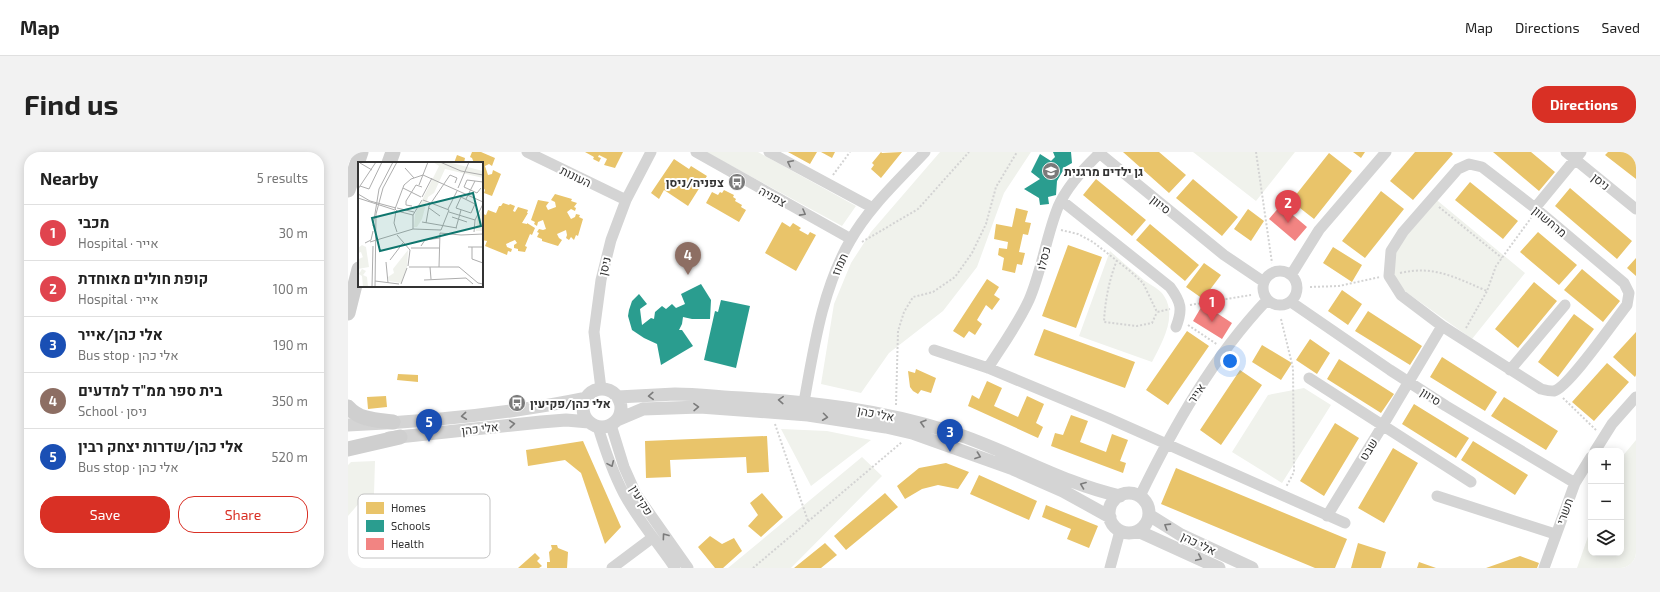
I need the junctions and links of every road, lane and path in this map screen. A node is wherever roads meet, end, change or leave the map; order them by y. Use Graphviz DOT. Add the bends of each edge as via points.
graph roads {
  1 [pos="361,152"];
  2 [pos="393,152"];
  3 [pos="527,152"];
  4 [pos="651,152"];
  5 [pos="696,152"];
  6 [pos="769,152"];
  7 [pos="850,152"];
  8 [pos="925,152"];
  9 [pos="969,152"];
  10 [pos="1017,152"];
  11 [pos="1100,152"];
  12 [pos="1256,152"];
  13 [pos="1386,152"];
  14 [pos="1566,152"];
  15 [pos="1578,156"];
  16 [pos="389,162"];
  17 [pos="828,182"];
  18 [pos="348,190"];
  19 [pos="626,200"];
  20 [pos="1430,200"];
  21 [pos="1062,201"];
  22 [pos="873,208"];
  23 [pos="1535,208"];
  24 [pos="1636,209"];
  25 [pos="851,239"];
  26 [pos="844,253"];
  27 [pos="1502,258"];
  28 [pos="1117,260"];
  29 [pos="1272,263"];
  30 [pos="358,273"];
  31 [pos="1291,274"];
  32 [pos="1389,276"];
  33 [pos="1264,282"];
  34 [pos="1310,287"];
  35 [pos="1487,291"];
  36 [pos="1267,300"];
  37 [pos="1291,302"];
  38 [pos="1565,304"];
  39 [pos="1157,312"];
  40 [pos="348,313"];
  41 [pos="1281,319"];
  42 [pos="1182,324"];
  43 [pos="1442,326"];
  44 [pos="1460,338"];
  45 [pos="934,350"];
  46 [pos="1226,350"];
  47 [pos="988,368"];
  48 [pos="1510,370"];
  49 [pos="1309,378"];
  50 [pos="1409,382"];
  51 [pos="601,389"];
  52 [pos="1554,391"];
  53 [pos="618,397"];
  54 [pos="1636,397"];
  55 [pos="586,398"];
  56 [pos="804,402"];
  57 [pos="348,407"];
  58 [pos="770,411"];
  59 [pos="895,417"];
  60 [pos="393,422"];
  61 [pos="614,423"];
  62 [pos="348,425"];
  63 [pos="593,425"];
  64 [pos="1383,425"];
  65 [pos="912,433"];
  66 [pos="400,437"];
  67 [pos="1604,437"];
  68 [pos="348,441"];
  69 [pos="1165,444"];
  70 [pos="348,448"];
  71 [pos="1597,448"];
  72 [pos="1588,462"];
  73 [pos="1471,482"];
  74 [pos="1575,483"];
  75 [pos="1282,495"];
  76 [pos="1120,496"];
  77 [pos="1140,496"];
  78 [pos="1437,496"];
  79 [pos="1149,515"];
  80 [pos="1327,516"];
  81 [pos="1110,517"];
  82 [pos="808,521"];
  83 [pos="1345,523"];
  84 [pos="1120,531"];
  85 [pos="1138,531"];
  86 [pos="1555,534"];
  87 [pos="652,538"];
  88 [pos="612,568"];
  89 [pos="674,568"];
  90 [pos="688,568"];
  91 [pos="753,568"];
  92 [pos="1110,568"];
  93 [pos="1219,568"];
  94 [pos="1252,568"];
  95 [pos="1544,568"];
  1 -- 18 [label="main road"];
  2 -- 16 [label="main road"];
  3 -- 19 [label="street, העונות"];
  4 -- 19 [label="street, ניסן"];
  5 -- 25 [label="street, צפניה, one-way"];
  17 -- 6 [label="street, one-way"];
  7 -- 17 [label="path"];
  8 -- 22 [label="street, תמוז"];
  9 -- 26 [label="path" via="918,209"];
  10 -- 59 [label="path" via="996,187 986,224 975,246 955,276 933,292 913,297 904,312 898,331"];
  11 -- 21 [label="street, כסלו" via="1072,183"];
  11 -- 33 [label="street, סיוון" via="1224,255"];
  12 -- 29 [label="path"];
  13 -- 31 [label="street" via="1319,230"];
  14 -- 15 [label="street, ניסן"];
  15 -- 23 [label="street"];
  15 -- 24 [label="street, ניסן"];
  17 -- 22 [label="street"];
  19 -- 51 [label="street, ניסן" via="611,240 600,287 594,332"];
  20 -- 23 [label="street, מרחשוון" via="1458,169 1470,164 1482,167"];
  20 -- 27 [label="path"];
  20 -- 32 [label="street, מרחשוון" via="1403,232 1391,251"];
  21 -- 42 [label="street" via="1170,287 1181,308"];
  21 -- 47 [label="street, כסלו" via="1029,300 1014,329"];
  22 -- 25 [label="street, תמוז"];
  23 -- 27 [label="path" via="1532,217"];
  23 -- 52 [label="street, מרחשוון" via="1624,283 1629,293 1627,305 1565,384"];
  25 -- 26 [label="street, תמוז"];
  26 -- 56 [label="street, תמוז" via="822,308"];
  27 -- 35 [label="path" via="1490,278"];
  28 -- 39 [label="path" via="1107,296 1104,322 1137,326 1152,323"];
  30 -- 40 [label="main road"];
  31 -- 33 [label="street" via="1276,272"];
  31 -- 37 [label="street" via="1297,283 1297,293"];
  32 -- 34 [label="path" via="1339,286"];
  32 -- 35 [label="path" via="1415,269 1443,273"];
  32 -- 43 [label="street" via="1401,295"];
  33 -- 36 [label="street" via="1263,289"];
  35 -- 44 [label="path"];
  36 -- 37 [label="street" via="1276,305"];
  36 -- 46 [label="street, אייר"];
  37 -- 50 [label="street, סיוון"];
  38 -- 48 [label="street"];
  41 -- 75 [label="path" via="1293,368 1294,472"];
  42 -- 46 [label="path"];
  43 -- 44 [label="street"];
  43 -- 50 [label="street, שבט"];
  44 -- 48 [label="street"];
  45 -- 47 [label="street"];
  46 -- 69 [label="street, אייר"];
  47 -- 69 [label="street"];
  48 -- 52 [label="street" via="1541,390"];
  49 -- 64 [label="street"];
  50 -- 64 [label="street, שבט"];
  50 -- 74 [label="street, סיוון"];
  51 -- 53 [label="street"];
  51 -- 55 [label="street"];
  52 -- 67 [label="path"];
  56 -- 53 [label="street, אלי כהן, one-way" via="676,394"];
  53 -- 61 [label="street" via="621,409"];
  54 -- 67 [label="street"];
  55 -- 60 [label="street, אלי כהן, one-way" via="499,412"];
  55 -- 63 [label="street" via="583,410"];
  56 -- 59 [label="street, אלי כהן" via="865,410"];
  57 -- 60 [label="main road" via="357,415 366,418"];
  61 -- 58 [label="street, אלי כהן, one-way" via="643,409 700,407"];
  58 -- 65 [label="street, אלי כהן, one-way" via="886,426"];
  58 -- 82 [label="path"];
  76 -- 59 [label="street, אלי כהן, one-way" via="1084,486 952,432"];
  60 -- 62 [label="street, אלי כהן"];
  61 -- 63 [label="street"];
  90 -- 61 [label="street, פקיעין, one-way" via="636,494 624,467"];
  66 -- 63 [label="street, אלי כהן, one-way" via="566,420"];
  63 -- 87 [label="street, פקיעין, one-way" via="624,494"];
  64 -- 73 [label="street"];
  64 -- 80 [label="street, שבט"];
  65 -- 81 [label="street, אלי כהן, one-way" via="1013,469 1063,491"];
  65 -- 82 [label="path"];
  66 -- 68 [label="street, אלי כהן"];
  66 -- 70 [label="main road"];
  67 -- 71 [label="street"];
  69 -- 75 [label="street"];
  69 -- 77 [label="street, אייר"];
  72 -- 74 [label="street, תשרי"];
  74 -- 86 [label="street, תשרי"];
  75 -- 80 [label="street"];
  76 -- 77 [label="street"];
  76 -- 81 [label="street" via="1111,505"];
  77 -- 79 [label="street" via="1147,504"];
  78 -- 86 [label="street"];
  79 -- 85 [label="street" via="1147,522"];
  94 -- 79 [label="street, אלי כהן, one-way" via="1181,535"];
  80 -- 83 [label="street"];
  81 -- 84 [label="street"];
  82 -- 91 [label="path"];
  84 -- 85 [label="street"];
  84 -- 92 [label="street"];
  85 -- 93 [label="street, אלי כהן, one-way"];
  86 -- 95 [label="street, תשרי"];
  87 -- 88 [label="street"];
  87 -- 89 [label="street, פקיעין"];
}
